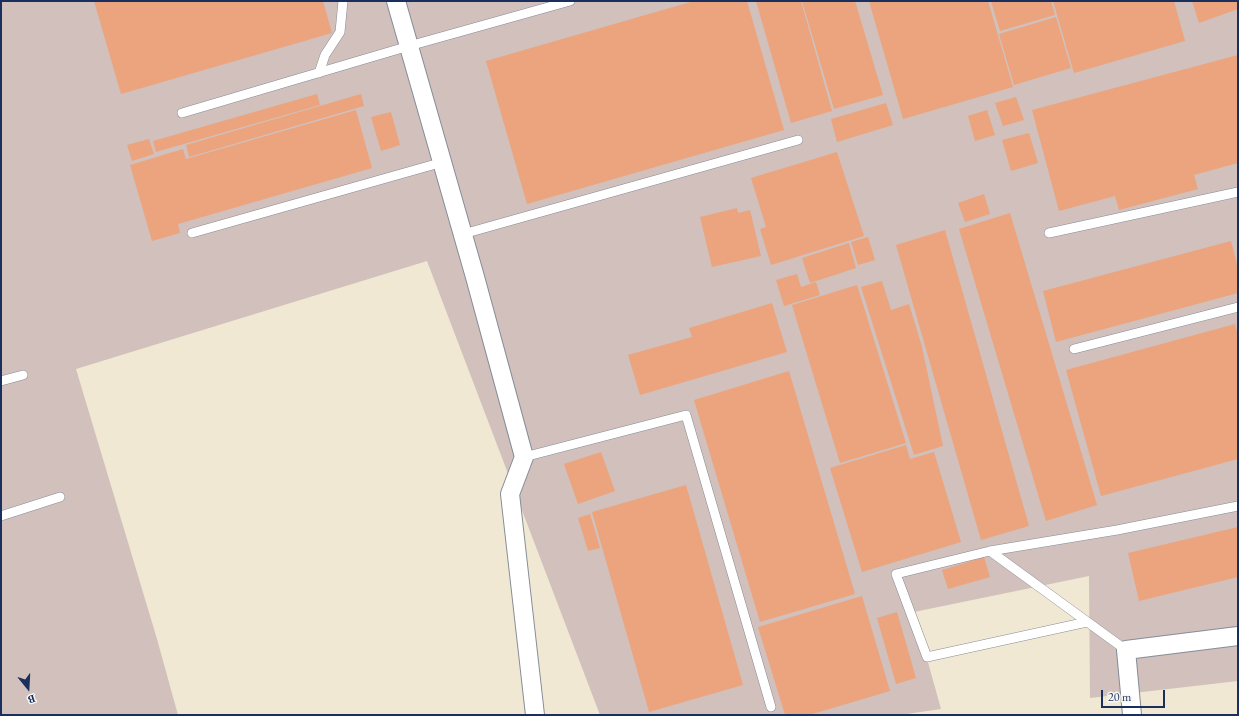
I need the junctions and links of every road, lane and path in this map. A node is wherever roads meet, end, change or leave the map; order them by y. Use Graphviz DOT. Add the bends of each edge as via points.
graph roads {
  1 [pos="343,1"];
  2 [pos="396,1"];
  3 [pos="570,1"];
  4 [pos="409,46"];
  5 [pos="319,72"];
  6 [pos="182,113"];
  7 [pos="798,140"];
  8 [pos="443,162"];
  9 [pos="1238,192"];
  10 [pos="192,233"];
  11 [pos="1050,233"];
  12 [pos="463,234"];
  13 [pos="1238,307"];
  14 [pos="1074,349"];
  15 [pos="23,375"];
  16 [pos="1,381"];
  17 [pos="524,457"];
  18 [pos="60,497"];
  19 [pos="1238,506"];
  20 [pos="1,516"];
  21 [pos="990,551"];
  22 [pos="1087,622"];
  23 [pos="1238,636"];
  24 [pos="1126,650"];
  25 [pos="770,707"];
  26 [pos="535,715"];
  27 [pos="1132,715"];
  1 -- 5 [label="lane" via="340,32 325,55"];
  2 -- 4 [label="street"];
  3 -- 4 [label="lane"];
  4 -- 5 [label="lane"];
  4 -- 8 [label="street"];
  5 -- 6 [label="lane"];
  7 -- 12 [label="lane"];
  8 -- 10 [label="lane"];
  8 -- 12 [label="street"];
  9 -- 11 [label="lane"];
  12 -- 17 [label="street"];
  13 -- 14 [label="lane"];
  15 -- 16 [label="lane"];
  17 -- 25 [label="lane" via="686,415"];
  17 -- 26 [label="street" via="510,494"];
  18 -- 20 [label="lane"];
  19 -- 21 [label="lane" via="1117,530"];
  21 -- 22 [label="lane"];
  21 -- 22 [label="lane" via="896,574 927,657"];
  22 -- 24 [label="lane"];
  23 -- 24 [label="street"];
  24 -- 27 [label="street"];
}
